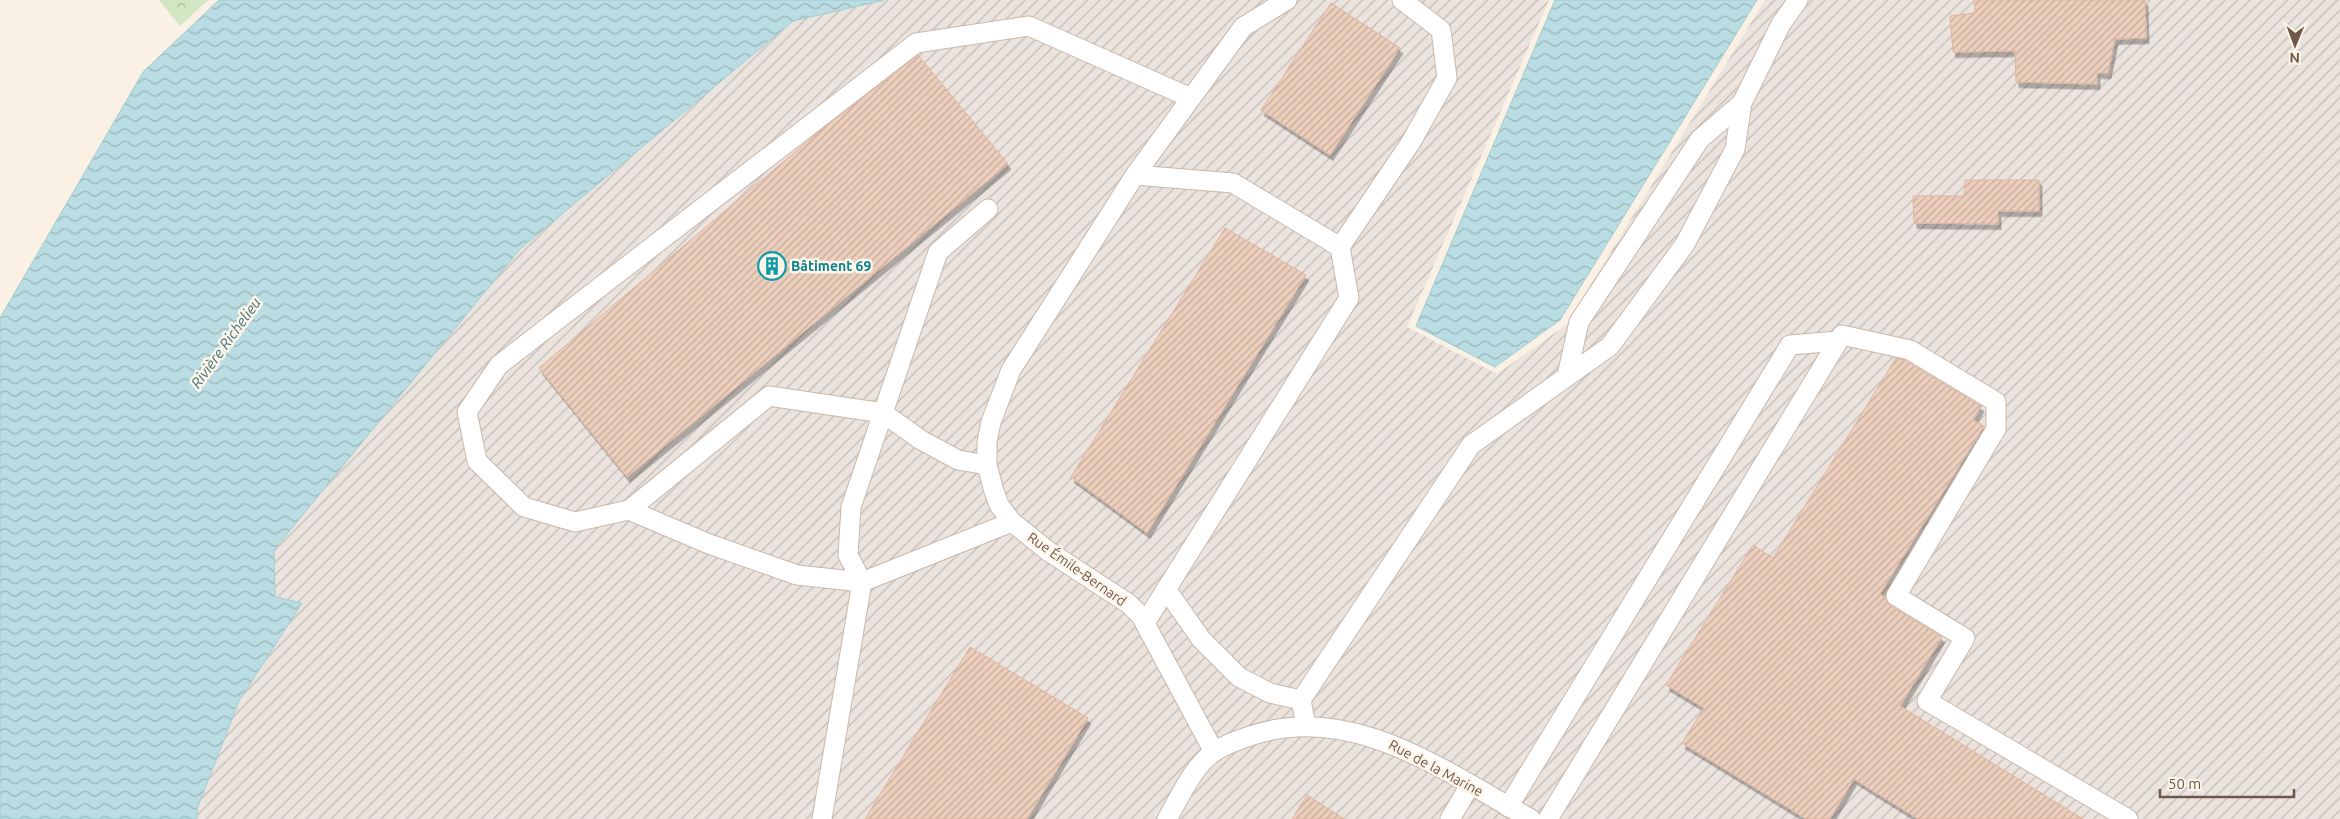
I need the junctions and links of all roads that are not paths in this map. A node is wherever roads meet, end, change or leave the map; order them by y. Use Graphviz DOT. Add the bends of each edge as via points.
graph roads {
  1 [pos="1287,0"];
  2 [pos="1402,0"];
  3 [pos="1798,0"];
  4 [pos="1191,98"];
  5 [pos="1742,103"];
  6 [pos="1135,175"];
  7 [pos="988,210"];
  8 [pos="1340,247"];
  9 [pos="1838,341"];
  10 [pos="1567,376"];
  11 [pos="883,414"];
  12 [pos="987,465"];
  13 [pos="629,510"];
  14 [pos="1012,522"];
  15 [pos="862,582"];
  16 [pos="1166,590"];
  17 [pos="1145,623"];
  18 [pos="1301,700"];
  19 [pos="1306,726"];
  20 [pos="1214,752"];
  21 [pos="1470,785"];
  22 [pos="1508,807"];
  23 [pos="822,819"];
  24 [pos="1167,819"];
  25 [pos="1450,819"];
  26 [pos="1530,819"];
  27 [pos="1548,819"];
  28 [pos="2128,819"];
  1 -- 4 [label="street, Rue Émile-Bernard" via="1243,27"];
  2 -- 8 [label="street" via="1442,30 1448,78 1411,142"];
  3 -- 5 [label="street" via="1781,24"];
  4 -- 6 [label="street, Rue Émile-Bernard"];
  4 -- 13 [label="street" via="1029,26 916,43 499,365 466,412 477,461 524,507 575,522"];
  5 -- 10 [label="street" via="1700,139 1579,322"];
  5 -- 10 [label="street" via="1735,149 1685,244 1610,346"];
  6 -- 8 [label="street" via="1233,183"];
  6 -- 12 [label="street, Rue Émile-Bernard" via="1011,370 991,422 986,442"];
  7 -- 11 [label="street" via="938,252"];
  8 -- 16 [label="street" via="1349,298"];
  9 -- 22 [label="street" via="1790,345"];
  9 -- 27 [label="street"];
  9 -- 28 [label="street" via="1842,335 1910,350 1996,402 1996,429 1896,596 1965,638 1927,701"];
  10 -- 18 [label="street" via="1471,445"];
  11 -- 12 [label="street" via="958,460"];
  11 -- 13 [label="street" via="769,396"];
  11 -- 15 [label="street" via="851,507 848,555"];
  12 -- 14 [label="street, Rue Émile-Bernard" via="992,488"];
  13 -- 15 [label="street" via="709,544 797,575"];
  14 -- 15 [label="street"];
  14 -- 17 [label="street, Rue Émile-Bernard" via="1048,551 1129,604"];
  15 -- 23 [label="street"];
  16 -- 17 [label="street"];
  16 -- 18 [label="street" via="1201,640 1239,677 1270,693"];
  17 -- 20 [label="street, Rue Émile-Bernard"];
  18 -- 19 [label="street"];
  19 -- 20 [label="street, Rue de la Marine" via="1264,732"];
  19 -- 21 [label="street, Rue de la Marine" via="1358,733 1393,744"];
  20 -- 24 [label="street, Rue de la Marine" via="1193,775"];
  21 -- 22 [label="street, Rue de la Marine"];
  21 -- 25 [label="street"];
  22 -- 26 [label="street, Rue de la Marine"];
}
